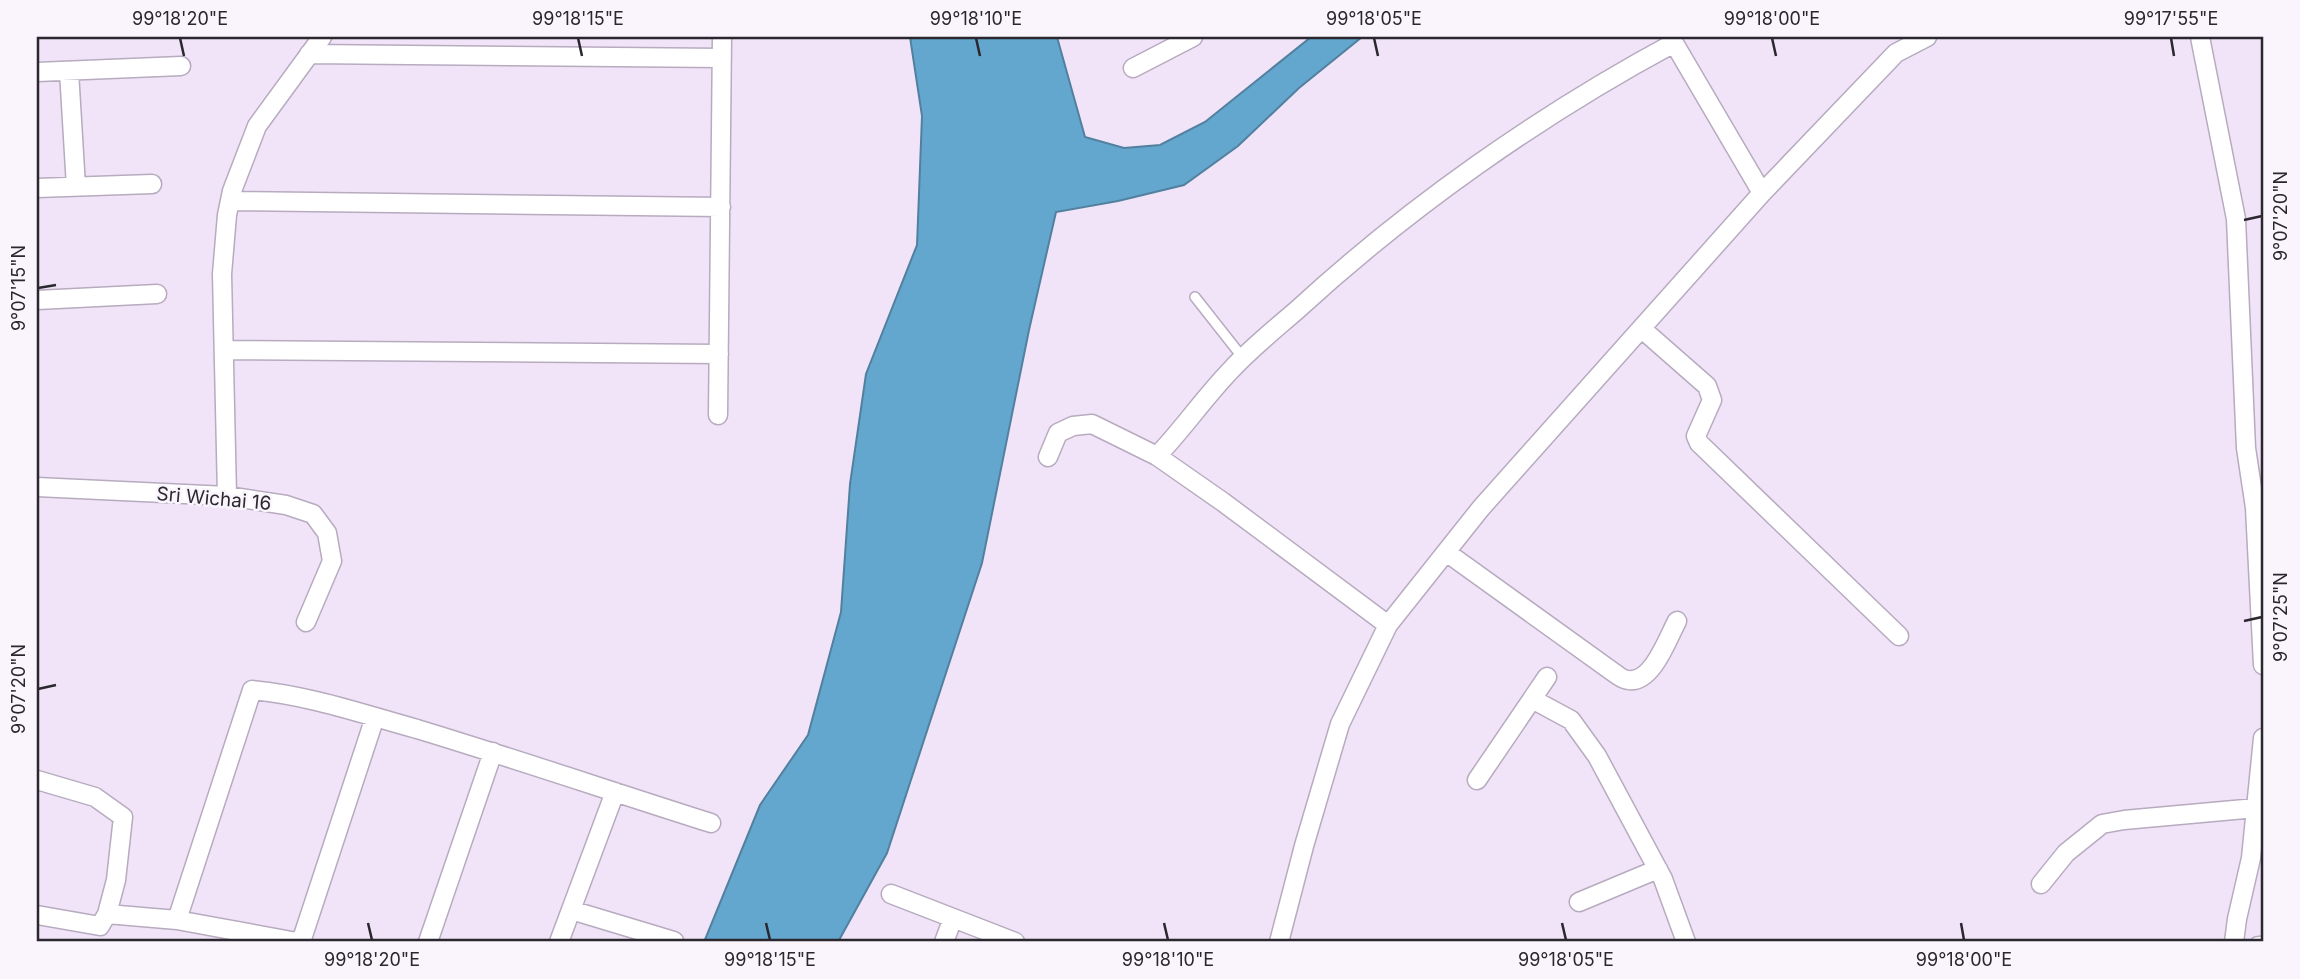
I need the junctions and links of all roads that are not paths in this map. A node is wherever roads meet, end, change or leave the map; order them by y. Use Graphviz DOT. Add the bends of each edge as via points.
graph roads {
  1 [pos="322,37"];
  2 [pos="722,37"];
  3 [pos="1193,37"];
  4 [pos="1927,37"];
  5 [pos="2200,37"];
  6 [pos="309,54"];
  7 [pos="722,58"];
  8 [pos="181,66"];
  9 [pos="1133,68"];
  10 [pos="69,71"];
  11 [pos="37,72"];
  12 [pos="152,184"];
  13 [pos="76,187"];
  14 [pos="37,188"];
  15 [pos="1762,192"];
  16 [pos="230,201"];
  17 [pos="721,207"];
  18 [pos="157,294"];
  19 [pos="1195,297"];
  20 [pos="37,300"];
  21 [pos="1642,329"];
  22 [pos="225,350"];
  23 [pos="719,354"];
  24 [pos="1243,358"];
  25 [pos="718,415"];
  26 [pos="1157,456"];
  27 [pos="1048,457"];
  28 [pos="37,487"];
  29 [pos="227,496"];
  30 [pos="2259,508"];
  31 [pos="1446,552"];
  32 [pos="1677,621"];
  33 [pos="306,622"];
  34 [pos="1388,625"];
  35 [pos="1899,636"];
  36 [pos="2263,664"];
  37 [pos="1547,677"];
  38 [pos="1532,699"];
  39 [pos="375,717"];
  40 [pos="2263,738"];
  41 [pos="493,752"];
  42 [pos="37,780"];
  43 [pos="1477,780"];
  44 [pos="615,792"];
  45 [pos="2256,808"];
  46 [pos="711,823"];
  47 [pos="1658,869"];
  48 [pos="2041,884"];
  49 [pos="891,894"];
  50 [pos="1579,902"];
  51 [pos="571,909"];
  52 [pos="37,915"];
  53 [pos="953,918"];
  54 [pos="177,920"];
  55 [pos="101,927"];
  56 [pos="674,941"];
  57 [pos="2263,941"];
  58 [pos="299,942"];
  59 [pos="428,942"];
  60 [pos="559,942"];
  61 [pos="944,942"];
  62 [pos="1015,942"];
  63 [pos="1279,942"];
  64 [pos="1686,942"];
  65 [pos="2234,942"];
  66 [pos="2256,942"];
  1 -- 6 [label="street"];
  2 -- 7 [label="street"];
  3 -- 9 [label="street"];
  4 -- 15 [label="street" via="1896,53"];
  5 -- 30 [label="street" via="2236,219 2246,448"];
  6 -- 7 [label="street"];
  6 -- 16 [label="street" via="257,126"];
  7 -- 17 [label="street"];
  8 -- 10 [label="street"];
  10 -- 11 [label="street"];
  10 -- 13 [label="street"];
  12 -- 13 [label="street"];
  13 -- 14 [label="street"];
  15 -- 21 [label="street"];
  15 -- 24 [label="street" via="1674,43 1546,120 1433,196 1347,264"];
  16 -- 17 [label="street"];
  16 -- 22 [label="street" via="222,274"];
  17 -- 23 [label="street"];
  18 -- 20 [label="street"];
  19 -- 24 [label="lane"];
  21 -- 31 [label="street"];
  21 -- 35 [label="street" via="1707,386 1712,400 1696,436 1699,443"];
  22 -- 23 [label="street"];
  22 -- 29 [label="street"];
  23 -- 25 [label="street"];
  24 -- 26 [label="street"];
  26 -- 27 [label="street" via="1092,424 1058,433"];
  26 -- 34 [label="street"];
  28 -- 29 [label="street, Sri Wichai 16"];
  29 -- 33 [label="street, Sri Wichai 16" via="313,514 327,533 332,561"];
  30 -- 36 [label="street"];
  31 -- 32 [label="street" via="1628,680 1651,671"];
  31 -- 34 [label="street"];
  34 -- 63 [label="street" via="1340,724"];
  37 -- 38 [label="street"];
  38 -- 43 [label="street"];
  38 -- 47 [label="street" via="1570,720 1591,747"];
  39 -- 41 [label="street"];
  39 -- 54 [label="street" via="252,690"];
  39 -- 58 [label="street"];
  40 -- 45 [label="street"];
  41 -- 44 [label="street"];
  41 -- 59 [label="street"];
  42 -- 55 [label="street" via="95,797 123,817 116,880"];
  44 -- 46 [label="street"];
  44 -- 51 [label="street"];
  45 -- 48 [label="street" via="2102,824 2066,853"];
  45 -- 65 [label="street"];
  47 -- 50 [label="street"];
  47 -- 64 [label="street"];
  49 -- 53 [label="street"];
  51 -- 56 [label="street"];
  51 -- 60 [label="street"];
  52 -- 55 [label="street"];
  53 -- 61 [label="street"];
  53 -- 62 [label="street"];
  54 -- 55 [label="street"];
  54 -- 58 [label="street"];
  57 -- 66 [label="lane"];
}
